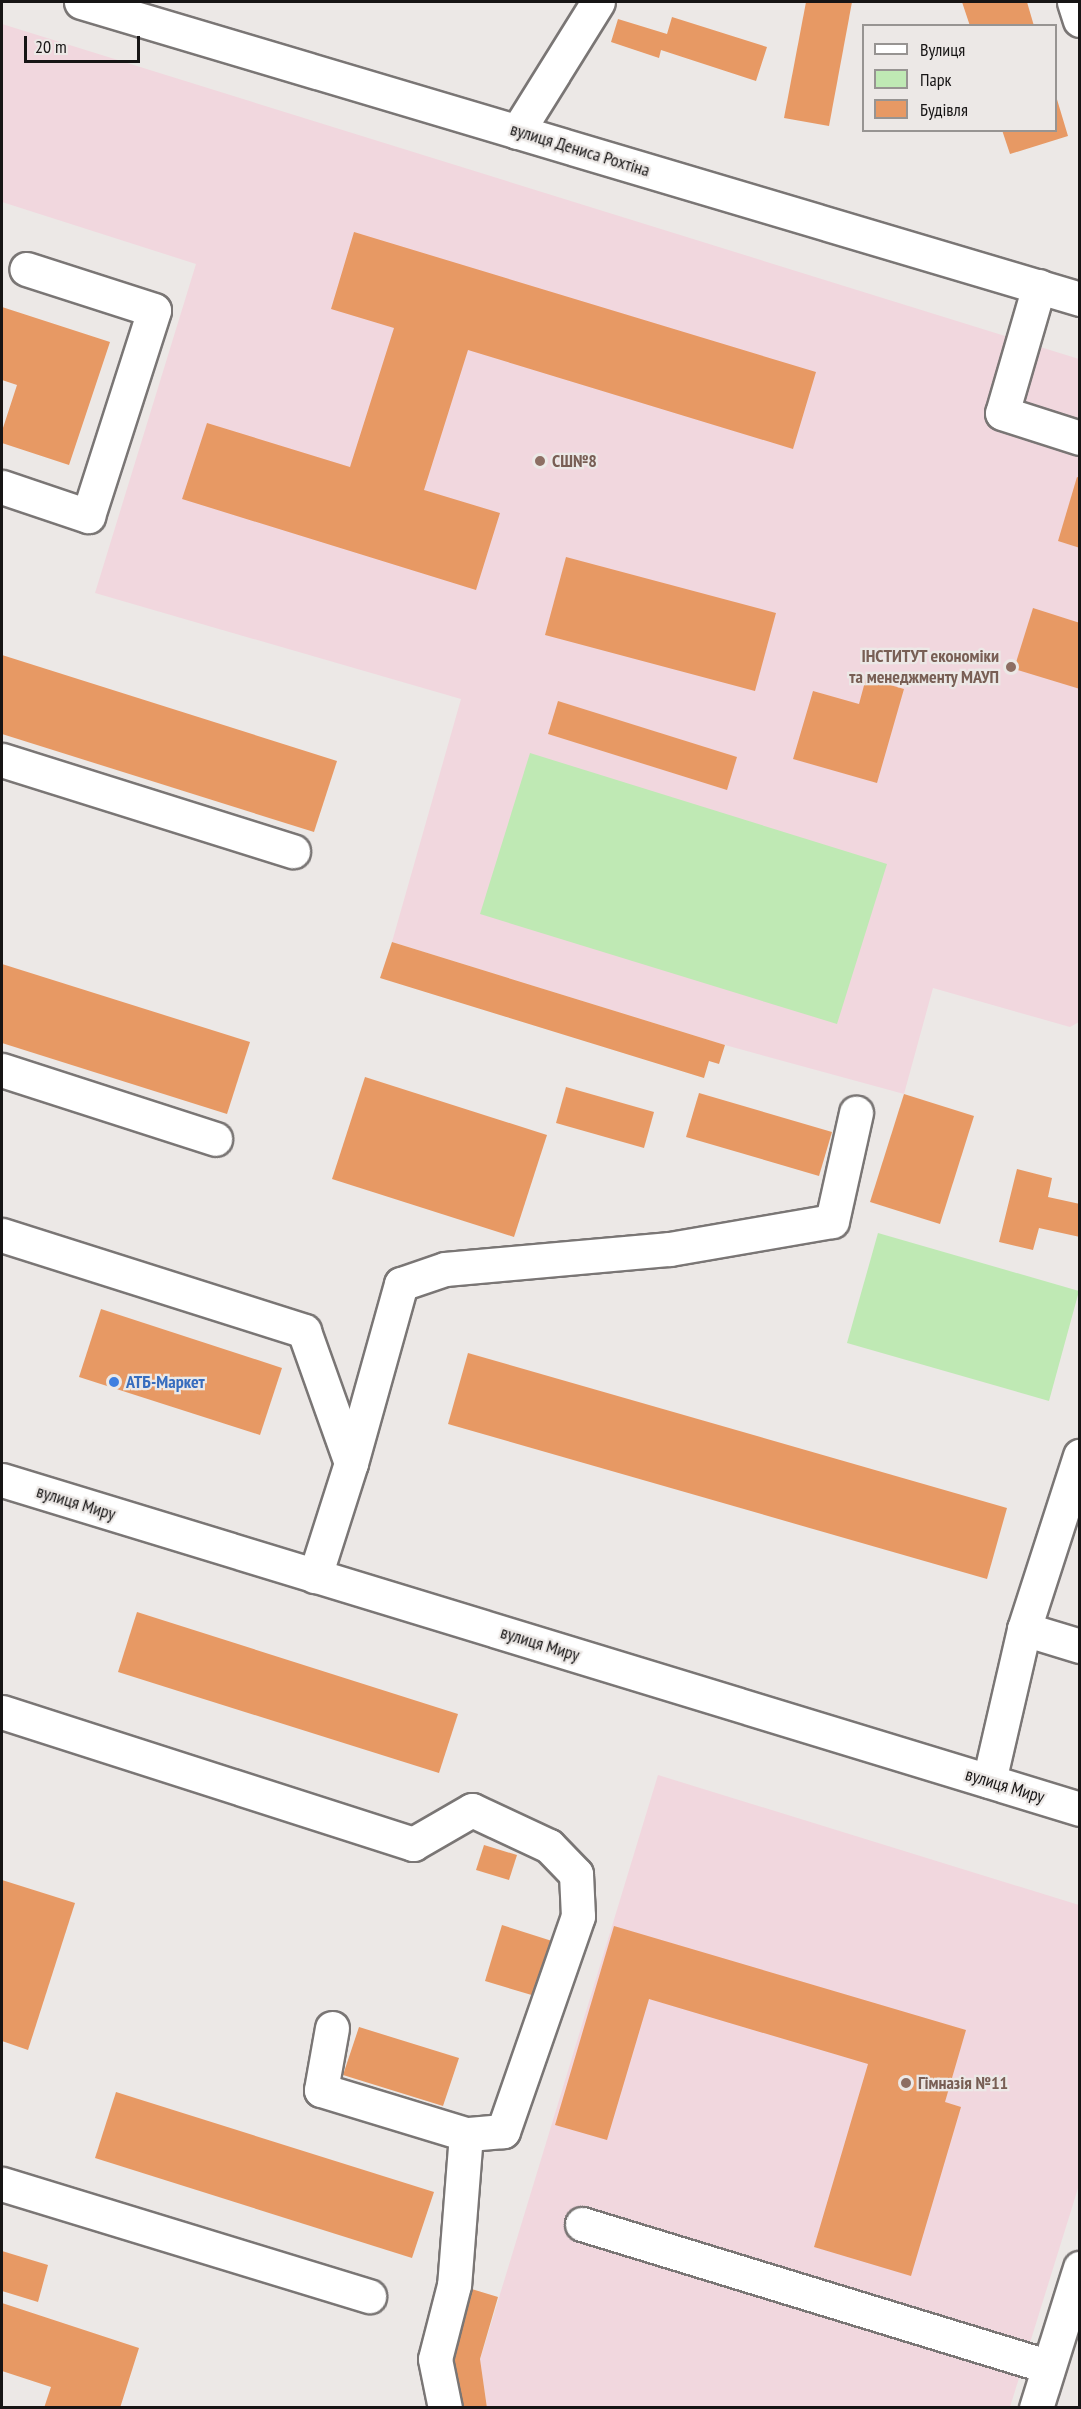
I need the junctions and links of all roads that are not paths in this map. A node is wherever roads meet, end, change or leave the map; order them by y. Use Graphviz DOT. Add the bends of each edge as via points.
graph roads {
  1 [pos="81,2"];
  2 [pos="598,2"];
  3 [pos="1074,2"];
  4 [pos="1080,20"];
  5 [pos="518,132"];
  6 [pos="26,269"];
  7 [pos="1039,286"];
  8 [pos="1077,295"];
  9 [pos="1080,438"];
  10 [pos="2,487"];
  11 [pos="2,760"];
  12 [pos="293,851"];
  13 [pos="2,1070"];
  14 [pos="856,1113"];
  15 [pos="215,1139"];
  16 [pos="2,1235"];
  17 [pos="1080,1456"];
  18 [pos="351,1463"];
  19 [pos="2,1480"];
  20 [pos="315,1576"];
  21 [pos="1024,1629"];
  22 [pos="1080,1646"];
  23 [pos="2,1712"];
  24 [pos="989,1781"];
  25 [pos="1080,1809"];
  26 [pos="332,2028"];
  27 [pos="466,2134"];
  28 [pos="2,2184"];
  29 [pos="582,2224"];
  30 [pos="1080,2268"];
  31 [pos="369,2296"];
  32 [pos="1049,2367"];
  33 [pos="445,2408"];
  34 [pos="1036,2408"];
  1 -- 5 [label="street, вулиця Дениса Рохтіна"];
  2 -- 5 [label="street"];
  3 -- 4 [label="street"];
  5 -- 7 [label="street, вулиця Дениса Рохтіна"];
  6 -- 10 [label="street" via="154,310 88,516"];
  7 -- 8 [label="street, вулиця Дениса Рохтіна"];
  7 -- 9 [label="street" via="1002,413"];
  11 -- 12 [label="street"];
  13 -- 15 [label="street"];
  14 -- 18 [label="street" via="832,1221 670,1249 445,1269 401,1284"];
  16 -- 18 [label="street" via="304,1331"];
  17 -- 21 [label="street"];
  18 -- 20 [label="street"];
  19 -- 20 [label="street, вулиця Миру"];
  20 -- 24 [label="street, вулиця Миру"];
  21 -- 22 [label="street"];
  21 -- 24 [label="street"];
  23 -- 27 [label="street" via="412,1844 472,1810 549,1846 576,1874 578,1916 503,2131"];
  24 -- 25 [label="street, вулиця Миру"];
  26 -- 27 [label="street" via="321,2090"];
  27 -- 33 [label="street" via="454,2284 435,2359"];
  28 -- 31 [label="street"];
  29 -- 32 [label="street"];
  30 -- 32 [label="street"];
  32 -- 34 [label="street"];
}
